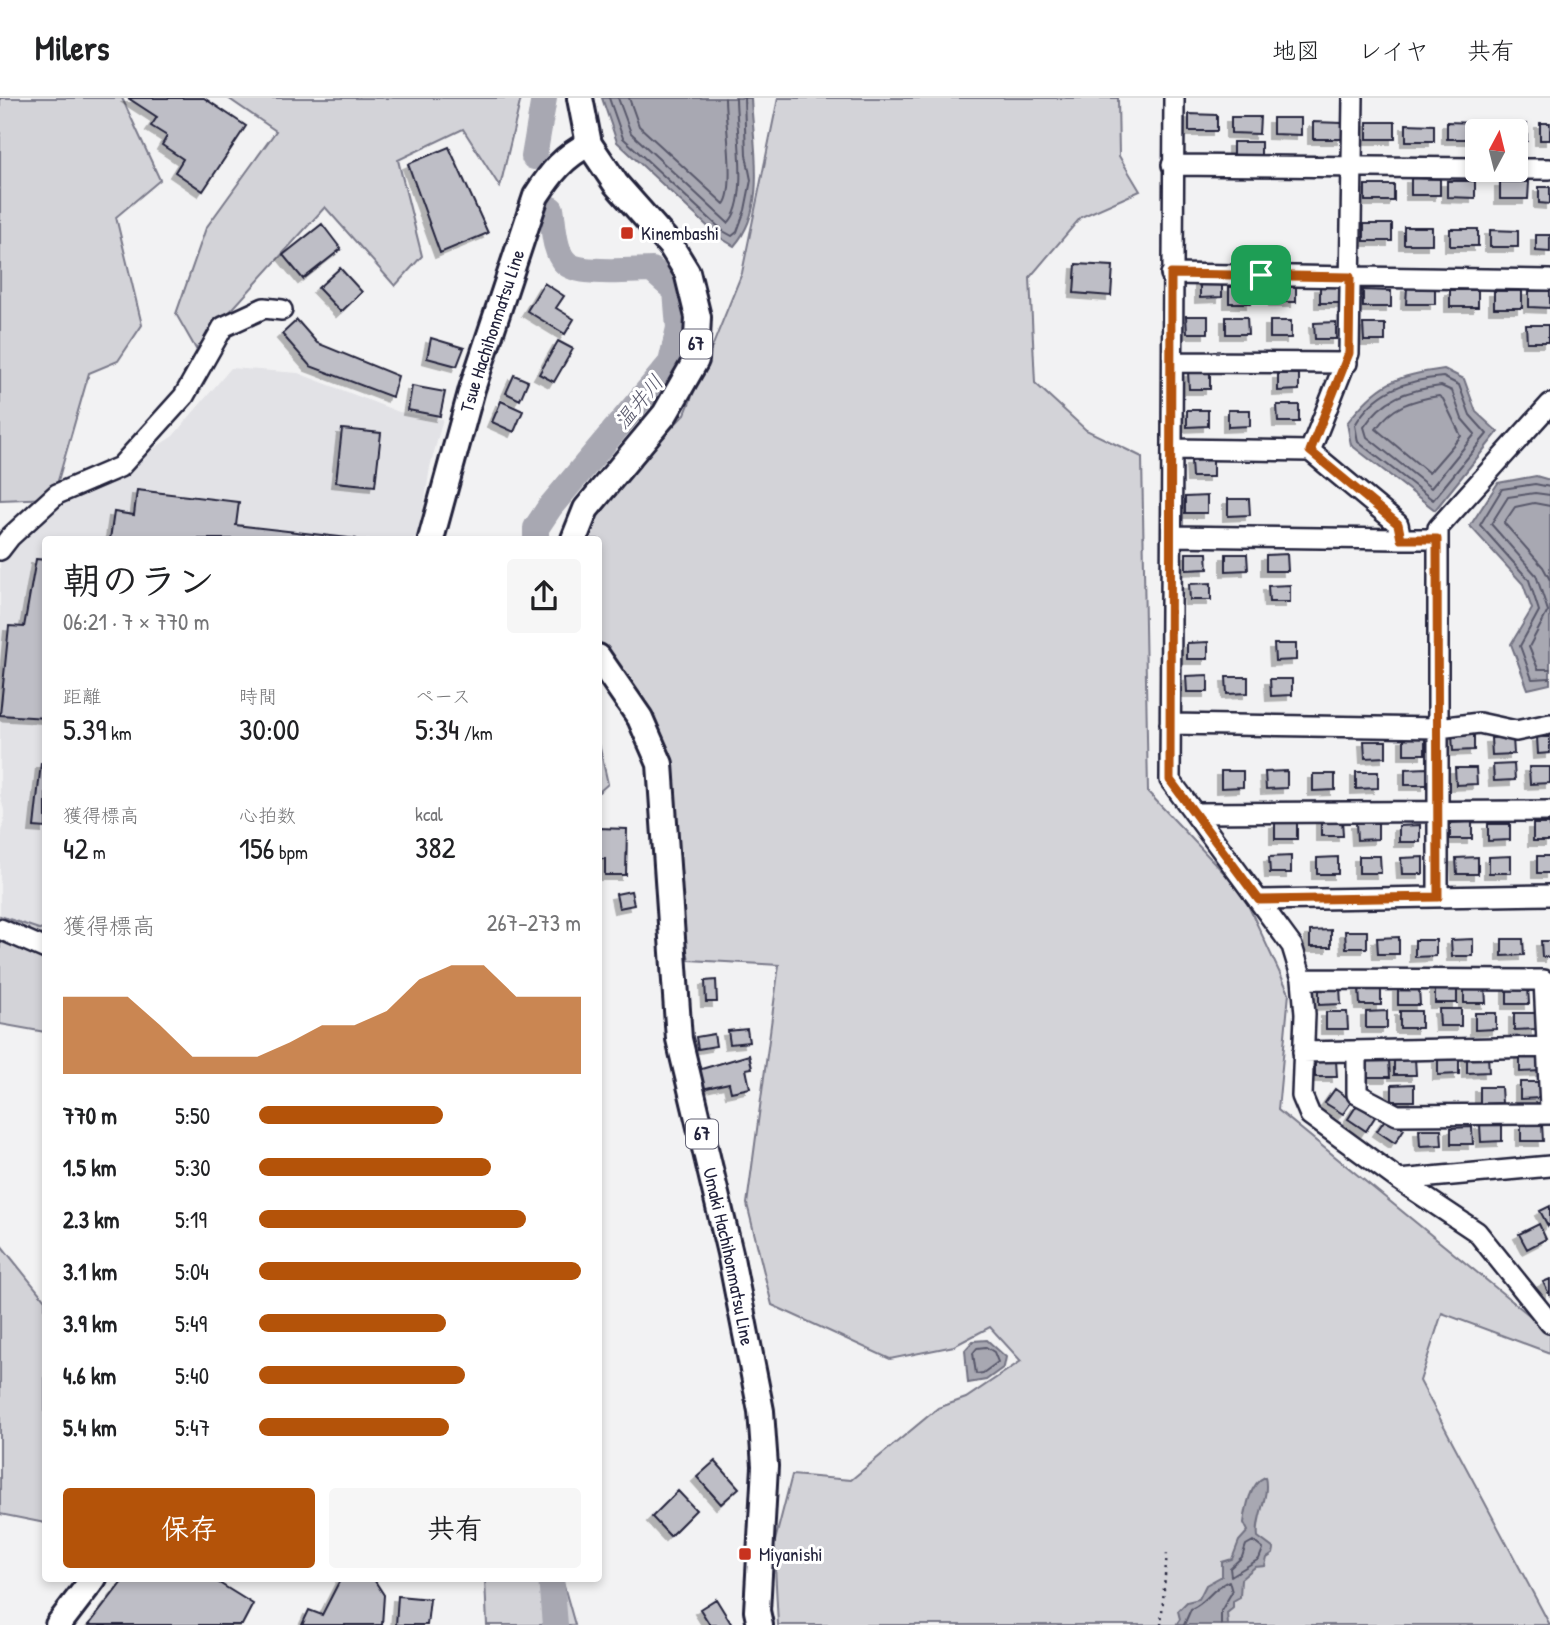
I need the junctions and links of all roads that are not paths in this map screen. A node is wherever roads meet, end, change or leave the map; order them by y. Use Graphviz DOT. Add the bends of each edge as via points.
graph roads {
  1 [pos="580,98"];
  2 [pos="1174,98"];
  3 [pos="1353,98"];
  4 [pos="589,144"];
  5 [pos="1172,165"];
  6 [pos="1352,167"];
  7 [pos="1465,168"];
  8 [pos="1528,169"];
  9 [pos="1550,169"];
  10 [pos="1171,274"];
  11 [pos="1350,277"];
  12 [pos="1550,279"];
  13 [pos="282,310"];
  14 [pos="1173,362"];
  15 [pos="1347,363"];
  16 [pos="1550,404"];
  17 [pos="1173,449"];
  18 [pos="1310,451"];
  19 [pos="432,536"];
  20 [pos="575,536"];
  21 [pos="1172,537"];
  22 [pos="1401,539"];
  23 [pos="1437,539"];
  24 [pos="0,550"];
  25 [pos="602,663"];
  26 [pos="1170,724"];
  27 [pos="1550,724"];
  28 [pos="1439,728"];
  29 [pos="1437,810"];
  30 [pos="1550,811"];
  31 [pos="1195,813"];
  32 [pos="1550,895"];
  33 [pos="1438,897"];
  34 [pos="1259,900"];
  35 [pos="0,929"];
  36 [pos="42,947"];
  37 [pos="1302,979"];
  38 [pos="1548,1047"];
  39 [pos="1303,1052"];
  40 [pos="1357,1053"];
  41 [pos="1550,1107"];
  42 [pos="1550,1114"];
  43 [pos="1550,1166"];
  44 [pos="1399,1180"];
  45 [pos="1550,1323"];
  46 [pos="91,1582"];
  47 [pos="58,1625"];
  48 [pos="760,1625"];
  1 -- 4 [label="main road, 67"];
  2 -- 5 [label="street"];
  3 -- 6 [label="street"];
  4 -- 19 [label="main road, Tsue Hachihonmatsu Line" via="572,152 536,196 472,390"];
  4 -- 20 [label="main road, 67" via="616,184 671,246 687,272 698,317 696,360 665,414 586,509"];
  5 -- 6 [label="street"];
  5 -- 10 [label="street"];
  6 -- 7 [label="street"];
  6 -- 11 [label="street"];
  8 -- 9 [label="street"];
  10 -- 11 [label="street"];
  10 -- 14 [label="street"];
  11 -- 12 [label="street"];
  11 -- 15 [label="street"];
  13 -- 24 [label="street" via="264,308 223,327 184,396 120,467 57,494"];
  14 -- 15 [label="street"];
  14 -- 17 [label="street"];
  15 -- 18 [label="street"];
  16 -- 23 [label="street" via="1438,528"];
  17 -- 18 [label="street"];
  17 -- 21 [label="street"];
  18 -- 22 [label="street" via="1398,524"];
  21 -- 22 [label="street"];
  21 -- 26 [label="street"];
  22 -- 23 [label="street"];
  23 -- 28 [label="street"];
  25 -- 48 [label="main road, Umaki Hachihonmatsu Line / 67" via="640,718 660,764 679,1039 730,1253 761,1411 765,1466"];
  26 -- 28 [label="street"];
  26 -- 31 [label="street" via="1170,780"];
  27 -- 28 [label="street" via="1516,731 1479,723"];
  28 -- 29 [label="street"];
  29 -- 30 [label="street"];
  29 -- 31 [label="street"];
  29 -- 33 [label="street"];
  31 -- 34 [label="street"];
  32 -- 33 [label="street"];
  33 -- 34 [label="street"];
  34 -- 37 [label="street" via="1292,946"];
  35 -- 36 [label="street"];
  37 -- 38 [label="street" via="1544,980"];
  37 -- 39 [label="street"];
  38 -- 40 [label="street"];
  38 -- 41 [label="street"];
  39 -- 40 [label="street"];
  39 -- 44 [label="street" via="1302,1096 1310,1115"];
  40 -- 42 [label="street" via="1357,1094 1397,1115"];
  43 -- 44 [label="street"];
  44 -- 45 [label="street" via="1477,1232"];
  46 -- 47 [label="main road"];
}
